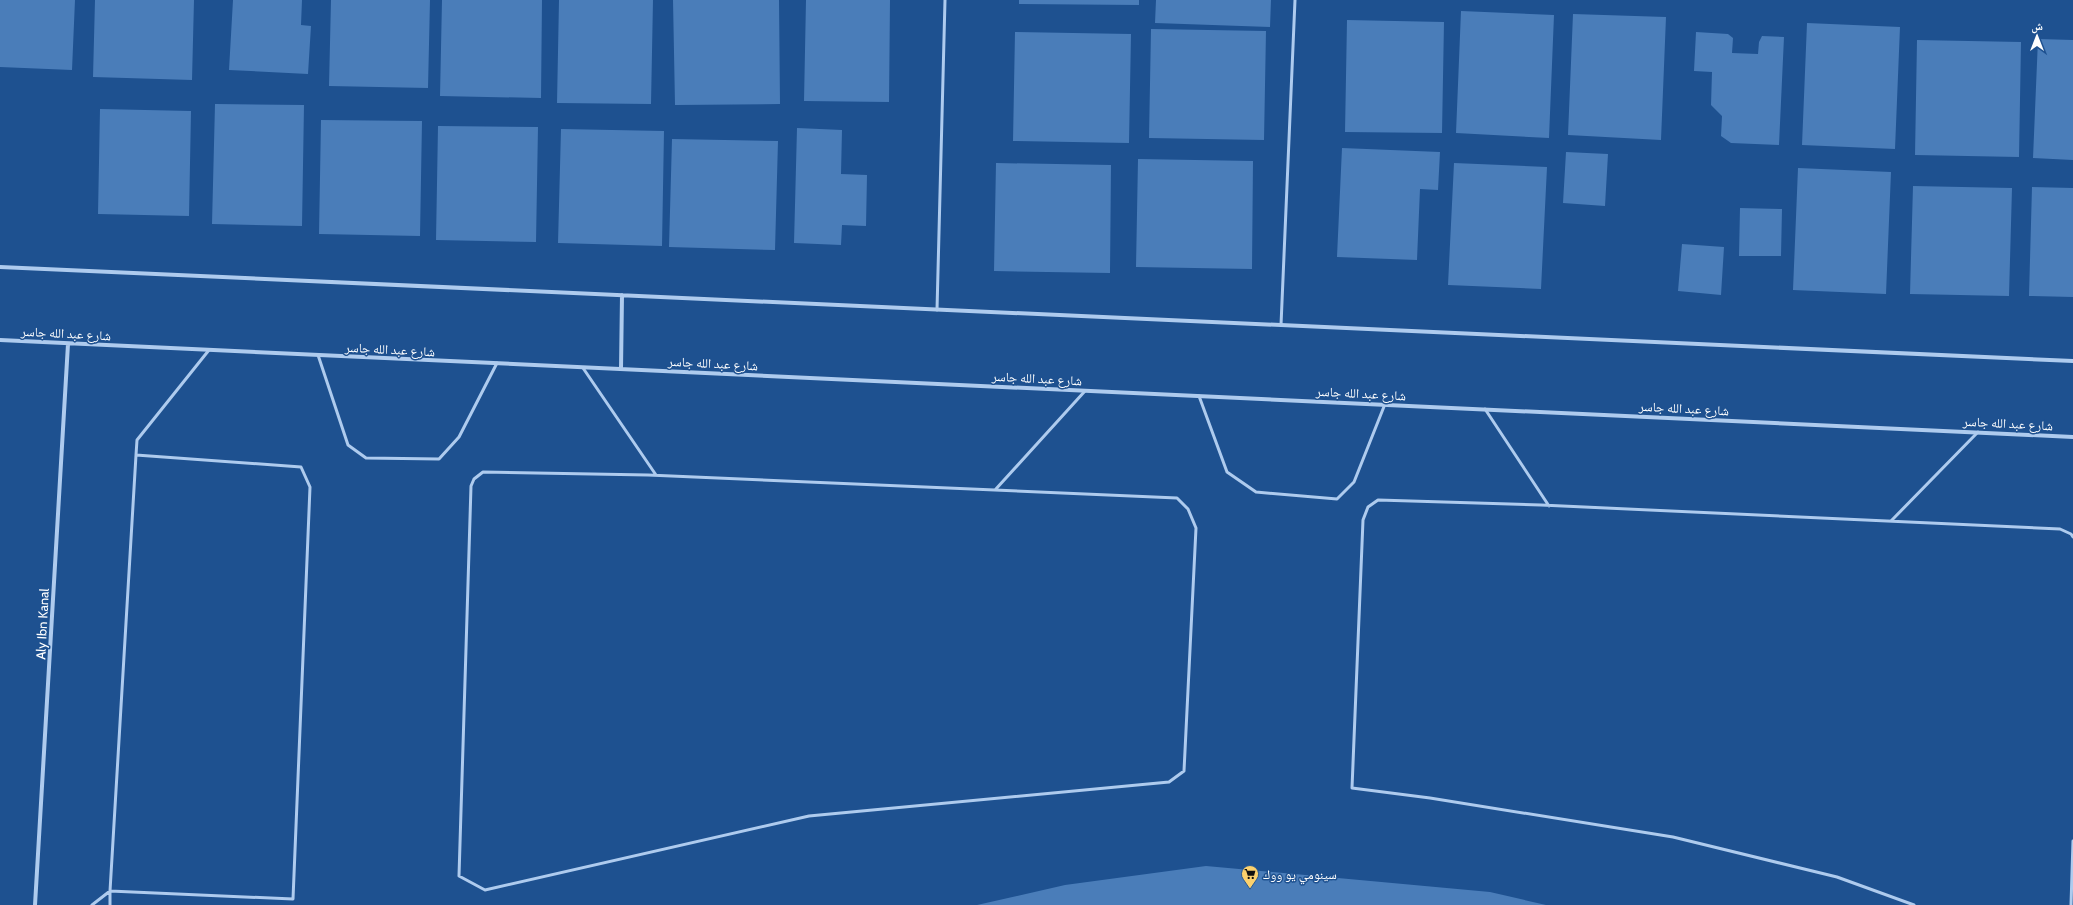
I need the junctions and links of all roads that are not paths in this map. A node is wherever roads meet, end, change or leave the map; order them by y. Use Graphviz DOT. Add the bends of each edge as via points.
graph roads {
  1 [pos="945,0"];
  2 [pos="1295,0"];
  3 [pos="0,267"];
  4 [pos="622,296"];
  5 [pos="936,310"];
  6 [pos="1281,325"];
  7 [pos="0,340"];
  8 [pos="68,344"];
  9 [pos="209,350"];
  10 [pos="318,355"];
  11 [pos="2073,361"];
  12 [pos="497,363"];
  13 [pos="583,368"];
  14 [pos="622,369"];
  15 [pos="1086,390"];
  16 [pos="1199,396"];
  17 [pos="1385,404"];
  18 [pos="1485,409"];
  19 [pos="1978,432"];
  20 [pos="2073,437"];
  21 [pos="136,455"];
  22 [pos="656,475"];
  23 [pos="995,490"];
  24 [pos="1549,506"];
  25 [pos="1891,521"];
  26 [pos="2073,537"];
  27 [pos="2073,842"];
  28 [pos="110,891"];
  29 [pos="35,905"];
  30 [pos="92,905"];
  31 [pos="110,905"];
  32 [pos="1914,905"];
  33 [pos="2071,905"];
  1 -- 5 [label="lane"];
  2 -- 6 [label="lane"];
  3 -- 4 [label="street"];
  4 -- 5 [label="street"];
  4 -- 14 [label="street"];
  5 -- 6 [label="street"];
  6 -- 11 [label="street"];
  7 -- 8 [label="street, شارع عبد الله جاسر"];
  8 -- 9 [label="street, شارع عبد الله جاسر"];
  8 -- 29 [label="street, Aly Ibn Kanal"];
  9 -- 10 [label="street, شارع عبد الله جاسر"];
  9 -- 21 [label="lane" via="137,440"];
  10 -- 12 [label="street, شارع عبد الله جاسر"];
  10 -- 12 [label="lane" via="348,445 366,458 439,459 459,436"];
  12 -- 13 [label="street, شارع عبد الله جاسر"];
  13 -- 14 [label="street, شارع عبد الله جاسر"];
  13 -- 22 [label="lane"];
  14 -- 15 [label="street, شارع عبد الله جاسر"];
  15 -- 16 [label="street, شارع عبد الله جاسر"];
  15 -- 23 [label="lane"];
  16 -- 17 [label="street, شارع عبد الله جاسر"];
  16 -- 17 [label="lane" via="1227,472 1256,492 1337,499 1354,482"];
  17 -- 18 [label="street, شارع عبد الله جاسر"];
  18 -- 19 [label="street, شارع عبد الله جاسر"];
  18 -- 24 [label="lane"];
  19 -- 20 [label="street, شارع عبد الله جاسر"];
  19 -- 25 [label="lane"];
  21 -- 28 [label="lane"];
  21 -- 28 [label="lane" via="301,467 310,487 293,899"];
  22 -- 23 [label="lane"];
  22 -- 23 [label="lane" via="483,472 474,479 471,486 459,876 485,890 809,816 1169,782 1184,771 1196,528 1188,509 1177,498"];
  24 -- 25 [label="lane"];
  24 -- 32 [label="lane" via="1378,500 1368,507 1363,520 1352,788 1673,837 1837,877"];
  25 -- 26 [label="lane" via="2060,529"];
  27 -- 33 [label="lane"];
  28 -- 30 [label="lane"];
  28 -- 31 [label="lane"];
}
